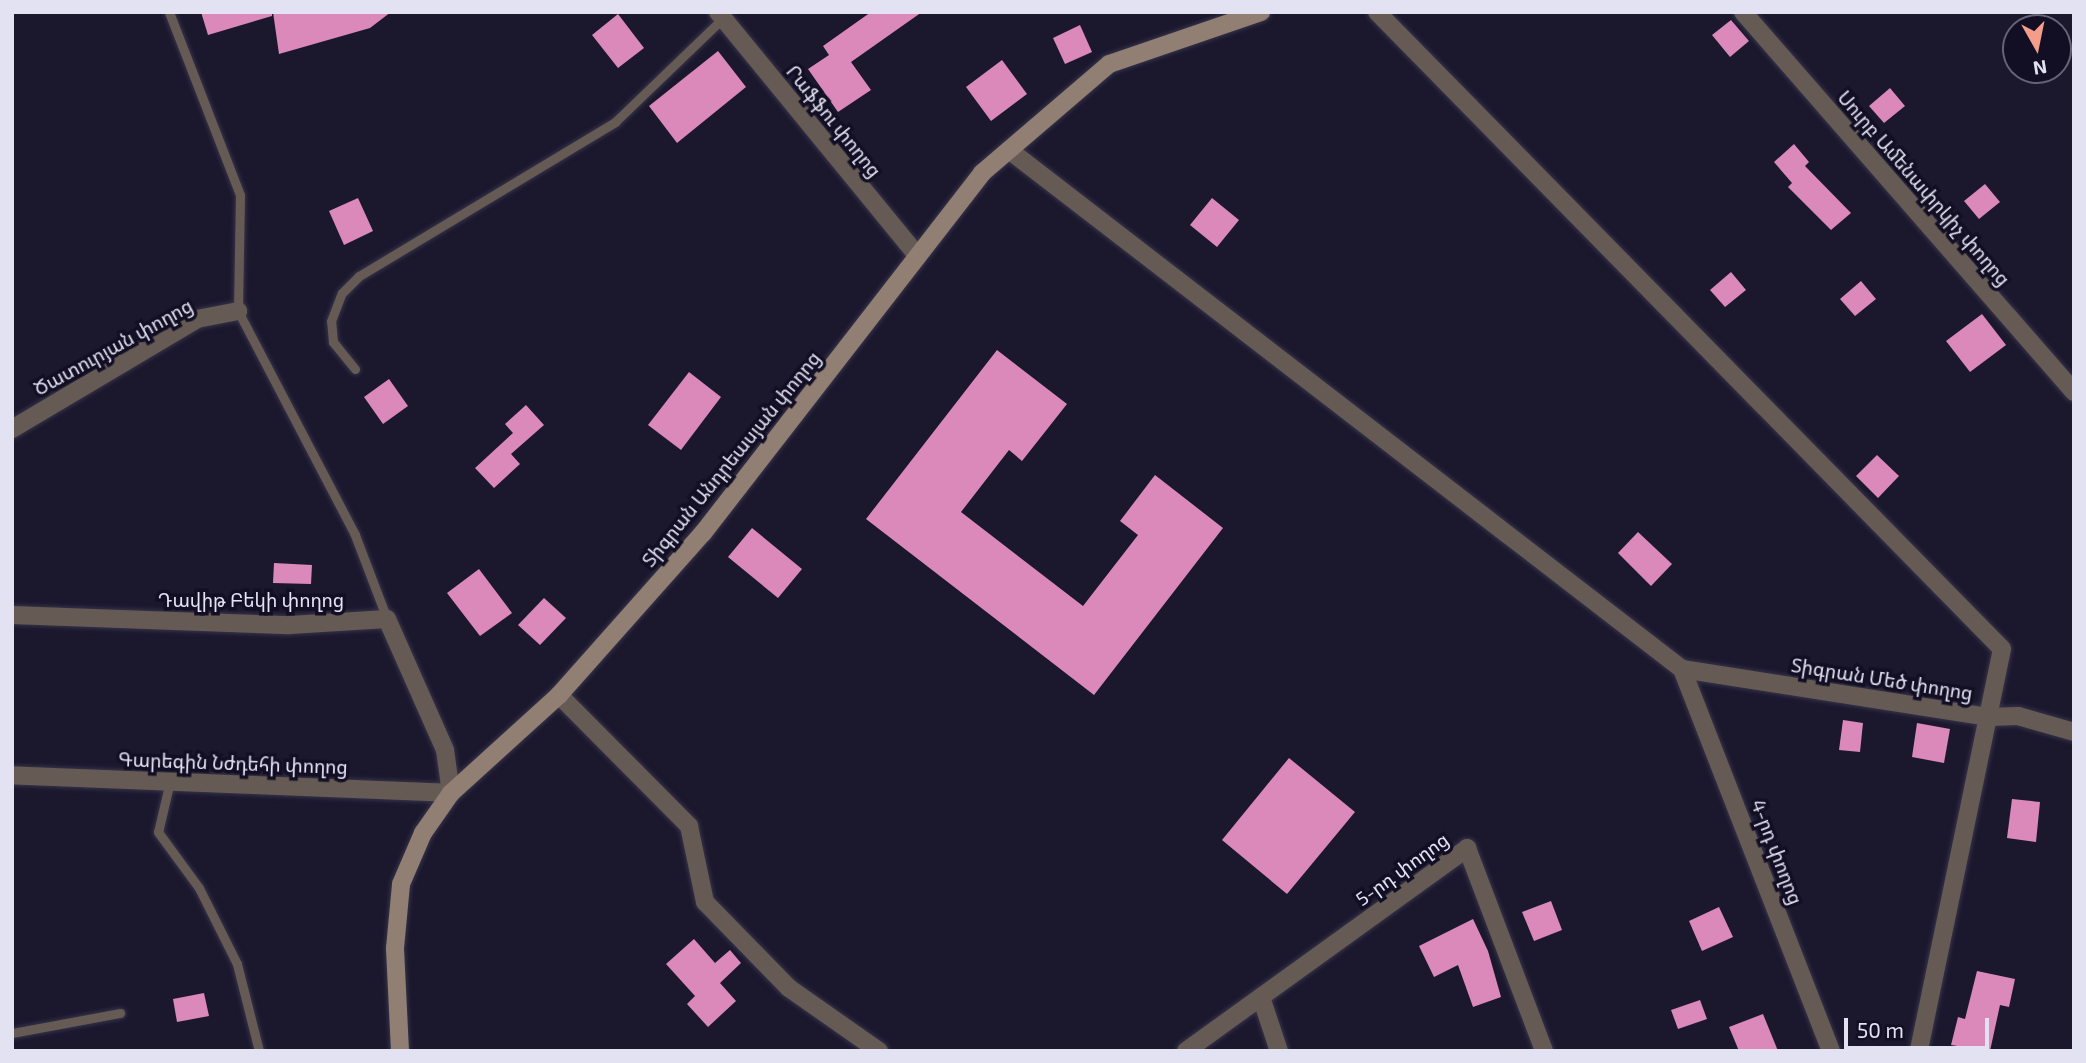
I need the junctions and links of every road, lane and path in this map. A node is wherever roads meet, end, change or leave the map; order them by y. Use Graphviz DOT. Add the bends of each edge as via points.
graph roads {
  1 [pos="169,12"];
  2 [pos="1261,12"];
  3 [pos="1377,12"];
  4 [pos="1743,12"];
  5 [pos="721,15"];
  6 [pos="1009,150"];
  7 [pos="918,256"];
  8 [pos="239,312"];
  9 [pos="355,369"];
  10 [pos="2074,392"];
  11 [pos="12,429"];
  12 [pos="12,615"];
  13 [pos="387,619"];
  14 [pos="1682,670"];
  15 [pos="559,695"];
  16 [pos="1989,717"];
  17 [pos="2074,732"];
  18 [pos="12,775"];
  19 [pos="170,782"];
  20 [pos="451,793"];
  21 [pos="1261,997"];
  22 [pos="120,1013"];
  23 [pos="12,1032"];
  24 [pos="259,1051"];
  25 [pos="400,1051"];
  26 [pos="878,1051"];
  27 [pos="1186,1051"];
  28 [pos="1279,1051"];
  29 [pos="1544,1051"];
  30 [pos="1831,1051"];
  31 [pos="1919,1051"];
  1 -- 8 [label="lane" via="240,195"];
  2 -- 6 [label="main road, Տիգրան Անդրեասյան փողոց" via="1109,64"];
  3 -- 16 [label="street" via="2002,649"];
  4 -- 10 [label="street, Սուրբ Ամենափրկիչ փողոց"];
  5 -- 7 [label="street, Րաֆֆու փողոց"];
  5 -- 9 [label="lane" via="615,122 359,275 342,293 331,321 332,342"];
  6 -- 7 [label="main road, Տիգրան Անդրեասյան փողոց" via="982,173"];
  6 -- 14 [label="street"];
  7 -- 15 [label="main road, Տիգրան Անդրեասյան փողոց" via="703,533"];
  8 -- 11 [label="street, Ծատուրյան փողոց" via="197,319"];
  8 -- 13 [label="lane" via="355,535"];
  12 -- 13 [label="street, Դավիթ Բեկի փողոց" via="290,625"];
  13 -- 20 [label="street" via="445,750"];
  14 -- 16 [label="street, Տիգրան Մեծ փողոց"];
  14 -- 30 [label="street, 4-րդ փողոց"];
  15 -- 20 [label="main road, Տիգրան Անդրեասյան փողոց"];
  15 -- 26 [label="street" via="689,825 705,902 789,988"];
  16 -- 17 [label="street, Տիգրան Մեծ փողոց" via="2018,716"];
  16 -- 31 [label="street"];
  18 -- 19 [label="street, Գարեգին Նժդեհի փողոց"];
  19 -- 20 [label="street, Գարեգին Նժդեհի փողոց"];
  19 -- 24 [label="lane" via="158,832 200,888 237,964"];
  20 -- 25 [label="main road, Տիգրան Անդրեասյան փողոց" via="423,833 401,884 395,948"];
  21 -- 27 [label="street, 5-րդ փողոց"];
  21 -- 28 [label="street"];
  21 -- 29 [label="street, 5-րդ փողոց" via="1468,848"];
  22 -- 23 [label="lane"];
}
